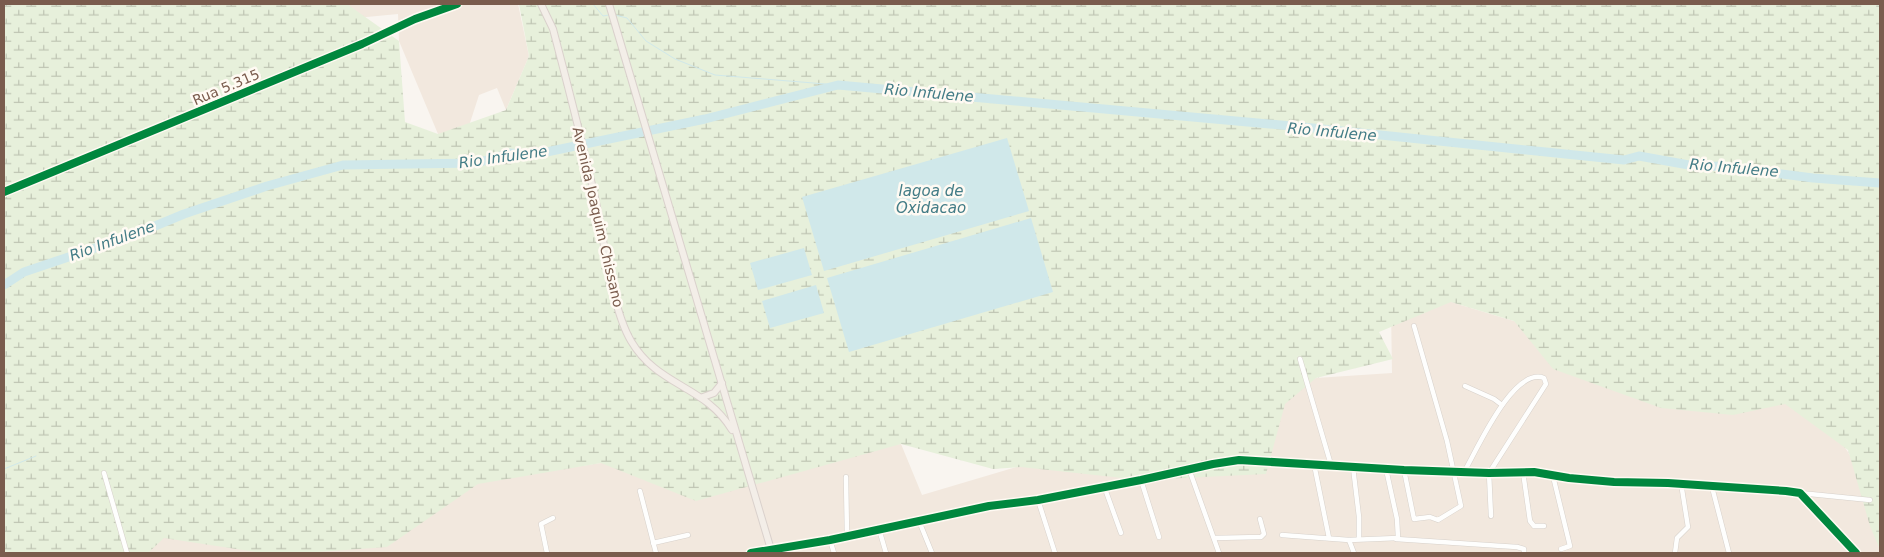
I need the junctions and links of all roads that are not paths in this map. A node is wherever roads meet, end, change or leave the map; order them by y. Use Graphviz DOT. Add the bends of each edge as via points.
graph roads {
  1 [pos="457,4"];
  2 [pos="541,4"];
  3 [pos="610,6"];
  4 [pos="4,192"];
  5 [pos="1414,326"];
  6 [pos="1300,359"];
  7 [pos="722,383"];
  8 [pos="1466,386"];
  9 [pos="703,397"];
  10 [pos="1502,405"];
  11 [pos="736,438"];
  12 [pos="1314,464"];
  13 [pos="1331,465"];
  14 [pos="1353,467"];
  15 [pos="1190,469"];
  16 [pos="1386,469"];
  17 [pos="1404,470"];
  18 [pos="1453,472"];
  19 [pos="1464,472"];
  20 [pos="1523,472"];
  21 [pos="104,473"];
  22 [pos="1489,473"];
  23 [pos="1553,476"];
  24 [pos="846,477"];
  25 [pos="1141,480"];
  26 [pos="1681,483"];
  27 [pos="1104,486"];
  28 [pos="1712,487"];
  29 [pos="640,491"];
  30 [pos="1800,493"];
  31 [pos="1038,500"];
  32 [pos="1870,500"];
  33 [pos="1491,516"];
  34 [pos="553,518"];
  35 [pos="1260,520"];
  36 [pos="918,521"];
  37 [pos="1544,526"];
  38 [pos="879,529"];
  39 [pos="1121,533"];
  40 [pos="688,535"];
  41 [pos="1282,535"];
  42 [pos="848,536"];
  43 [pos="1159,536"];
  44 [pos="1214,538"];
  45 [pos="1329,538"];
  46 [pos="1396,539"];
  47 [pos="830,540"];
  48 [pos="1349,540"];
  49 [pos="1359,540"];
  50 [pos="653,544"];
  51 [pos="1561,549"];
  52 [pos="771,552"];
  53 [pos="127,553"];
  54 [pos="547,553"];
  55 [pos="656,553"];
  56 [pos="751,553"];
  57 [pos="834,553"];
  58 [pos="886,553"];
  59 [pos="932,553"];
  60 [pos="1054,553"];
  61 [pos="1219,553"];
  62 [pos="1354,553"];
  63 [pos="1524,553"];
  64 [pos="1675,553"];
  65 [pos="1729,553"];
  66 [pos="1856,553"];
  1 -- 4 [label="street, Rua 5.315"];
  2 -- 9 [label="main road, Avenida Joaquim Chissano" via="553,29 620,311 630,339 645,361 659,373"];
  3 -- 7 [label="main road"];
  5 -- 18 [label="street"];
  6 -- 13 [label="street"];
  7 -- 9 [label="main road" via="714,393"];
  7 -- 11 [label="main road"];
  8 -- 10 [label="street"];
  9 -- 11 [label="main road, Avenida Joaquim Chissano" via="725,419"];
  10 -- 19 [label="street"];
  10 -- 22 [label="street" via="1514,389 1528,380 1540,377 1545,381"];
  11 -- 52 [label="main road"];
  12 -- 13 [label="street"];
  12 -- 15 [label="street" via="1239,460"];
  12 -- 45 [label="street"];
  13 -- 14 [label="street"];
  14 -- 16 [label="street"];
  14 -- 49 [label="street"];
  15 -- 25 [label="street"];
  15 -- 44 [label="street"];
  16 -- 17 [label="street"];
  16 -- 46 [label="street" via="1397,519"];
  17 -- 18 [label="street"];
  17 -- 18 [label="street" via="1413,518 1436,520 1461,506"];
  18 -- 19 [label="street"];
  19 -- 22 [label="street"];
  20 -- 22 [label="street"];
  20 -- 23 [label="street"];
  20 -- 37 [label="street" via="1530,521 1534,526"];
  21 -- 53 [label="street"];
  22 -- 33 [label="street"];
  23 -- 26 [label="street" via="1614,482"];
  23 -- 51 [label="street" via="1570,546"];
  24 -- 42 [label="street"];
  25 -- 27 [label="street"];
  25 -- 43 [label="street"];
  26 -- 28 [label="street"];
  26 -- 64 [label="street" via="1688,527 1677,538"];
  27 -- 31 [label="street"];
  27 -- 39 [label="street"];
  28 -- 30 [label="street"];
  28 -- 65 [label="street"];
  29 -- 50 [label="street"];
  30 -- 32 [label="street"];
  30 -- 66 [label="street"];
  31 -- 36 [label="street" via="989,506"];
  31 -- 60 [label="street"];
  34 -- 54 [label="street" via="541,524"];
  35 -- 44 [label="street" via="1264,534 1261,537"];
  36 -- 38 [label="street"];
  36 -- 59 [label="street"];
  38 -- 42 [label="street"];
  38 -- 58 [label="street"];
  40 -- 50 [label="street"];
  41 -- 45 [label="street"];
  42 -- 47 [label="street"];
  44 -- 61 [label="street"];
  45 -- 48 [label="street"];
  46 -- 49 [label="street"];
  46 -- 63 [label="street" via="1520,547"];
  47 -- 52 [label="street"];
  47 -- 57 [label="street"];
  48 -- 49 [label="street"];
  48 -- 62 [label="street"];
  50 -- 55 [label="street"];
  52 -- 56 [label="street"];
}
